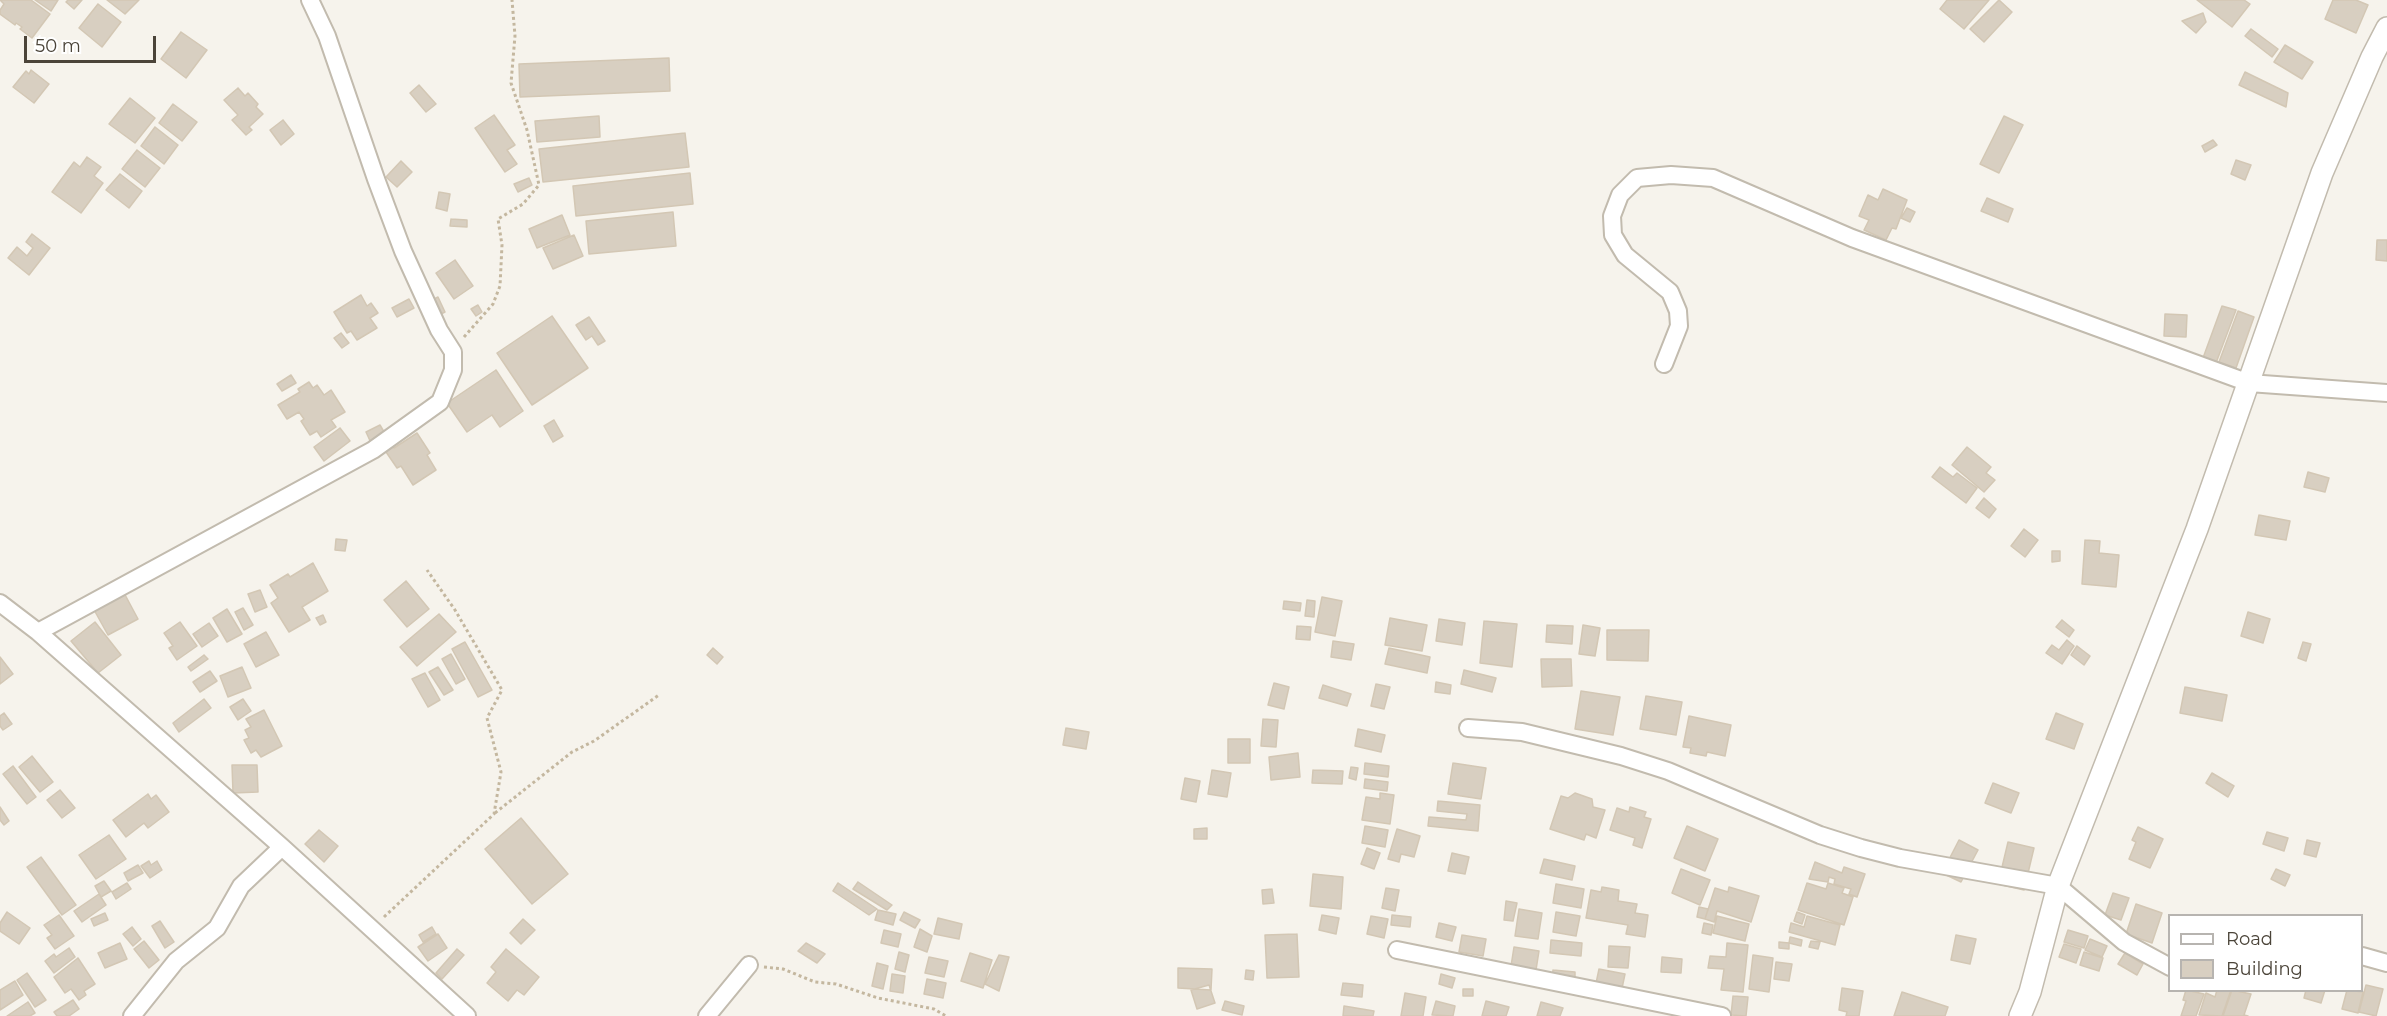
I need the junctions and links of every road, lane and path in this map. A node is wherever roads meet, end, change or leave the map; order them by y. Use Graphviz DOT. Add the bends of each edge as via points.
graph roads {
  1 [pos="310,0"];
  2 [pos="512,0"];
  3 [pos="2387,28"];
  4 [pos="461,340"];
  5 [pos="1664,364"];
  6 [pos="2249,383"];
  7 [pos="2387,393"];
  8 [pos="427,570"];
  9 [pos="0,603"];
  10 [pos="38,632"];
  11 [pos="659,695"];
  12 [pos="1468,728"];
  13 [pos="494,814"];
  14 [pos="282,847"];
  15 [pos="2058,886"];
  16 [pos="372,929"];
  17 [pos="1397,950"];
  18 [pos="2363,957"];
  19 [pos="2387,963"];
  20 [pos="749,965"];
  21 [pos="2168,966"];
  22 [pos="132,1016"];
  23 [pos="467,1016"];
  24 [pos="707,1016"];
  25 [pos="946,1016"];
  26 [pos="1722,1016"];
  27 [pos="2020,1016"];
  1 -- 10 [label="street" via="327,36 403,251 438,330 453,352 453,370 440,402 373,450"];
  2 -- 4 [label="path" via="515,36 511,83 527,130 538,185 523,204 498,219 502,245 500,286 493,304"];
  3 -- 6 [label="street" via="2322,172"];
  5 -- 6 [label="street" via="1679,326 1678,311 1670,292 1625,255 1612,235 1612,216 1620,195 1637,178 1671,175 1713,178 1852,238"];
  6 -- 7 [label="street"];
  6 -- 15 [label="street" via="2197,529"];
  8 -- 13 [label="path" via="502,690 486,717 501,772"];
  9 -- 10 [label="street"];
  10 -- 14 [label="street"];
  11 -- 13 [label="path" via="572,752"];
  12 -- 15 [label="street" via="1521,732 1621,756 1861,848"];
  13 -- 16 [label="path"];
  14 -- 16 [label="street"];
  14 -- 22 [label="street" via="241,886 217,928 176,962"];
  15 -- 21 [label="street" via="2124,942"];
  15 -- 27 [label="street"];
  16 -- 23 [label="street"];
  17 -- 26 [label="street"];
  18 -- 19 [label="street"];
  20 -- 24 [label="street"];
  20 -- 25 [label="path" via="783,969 815,982 933,1009"];
}
